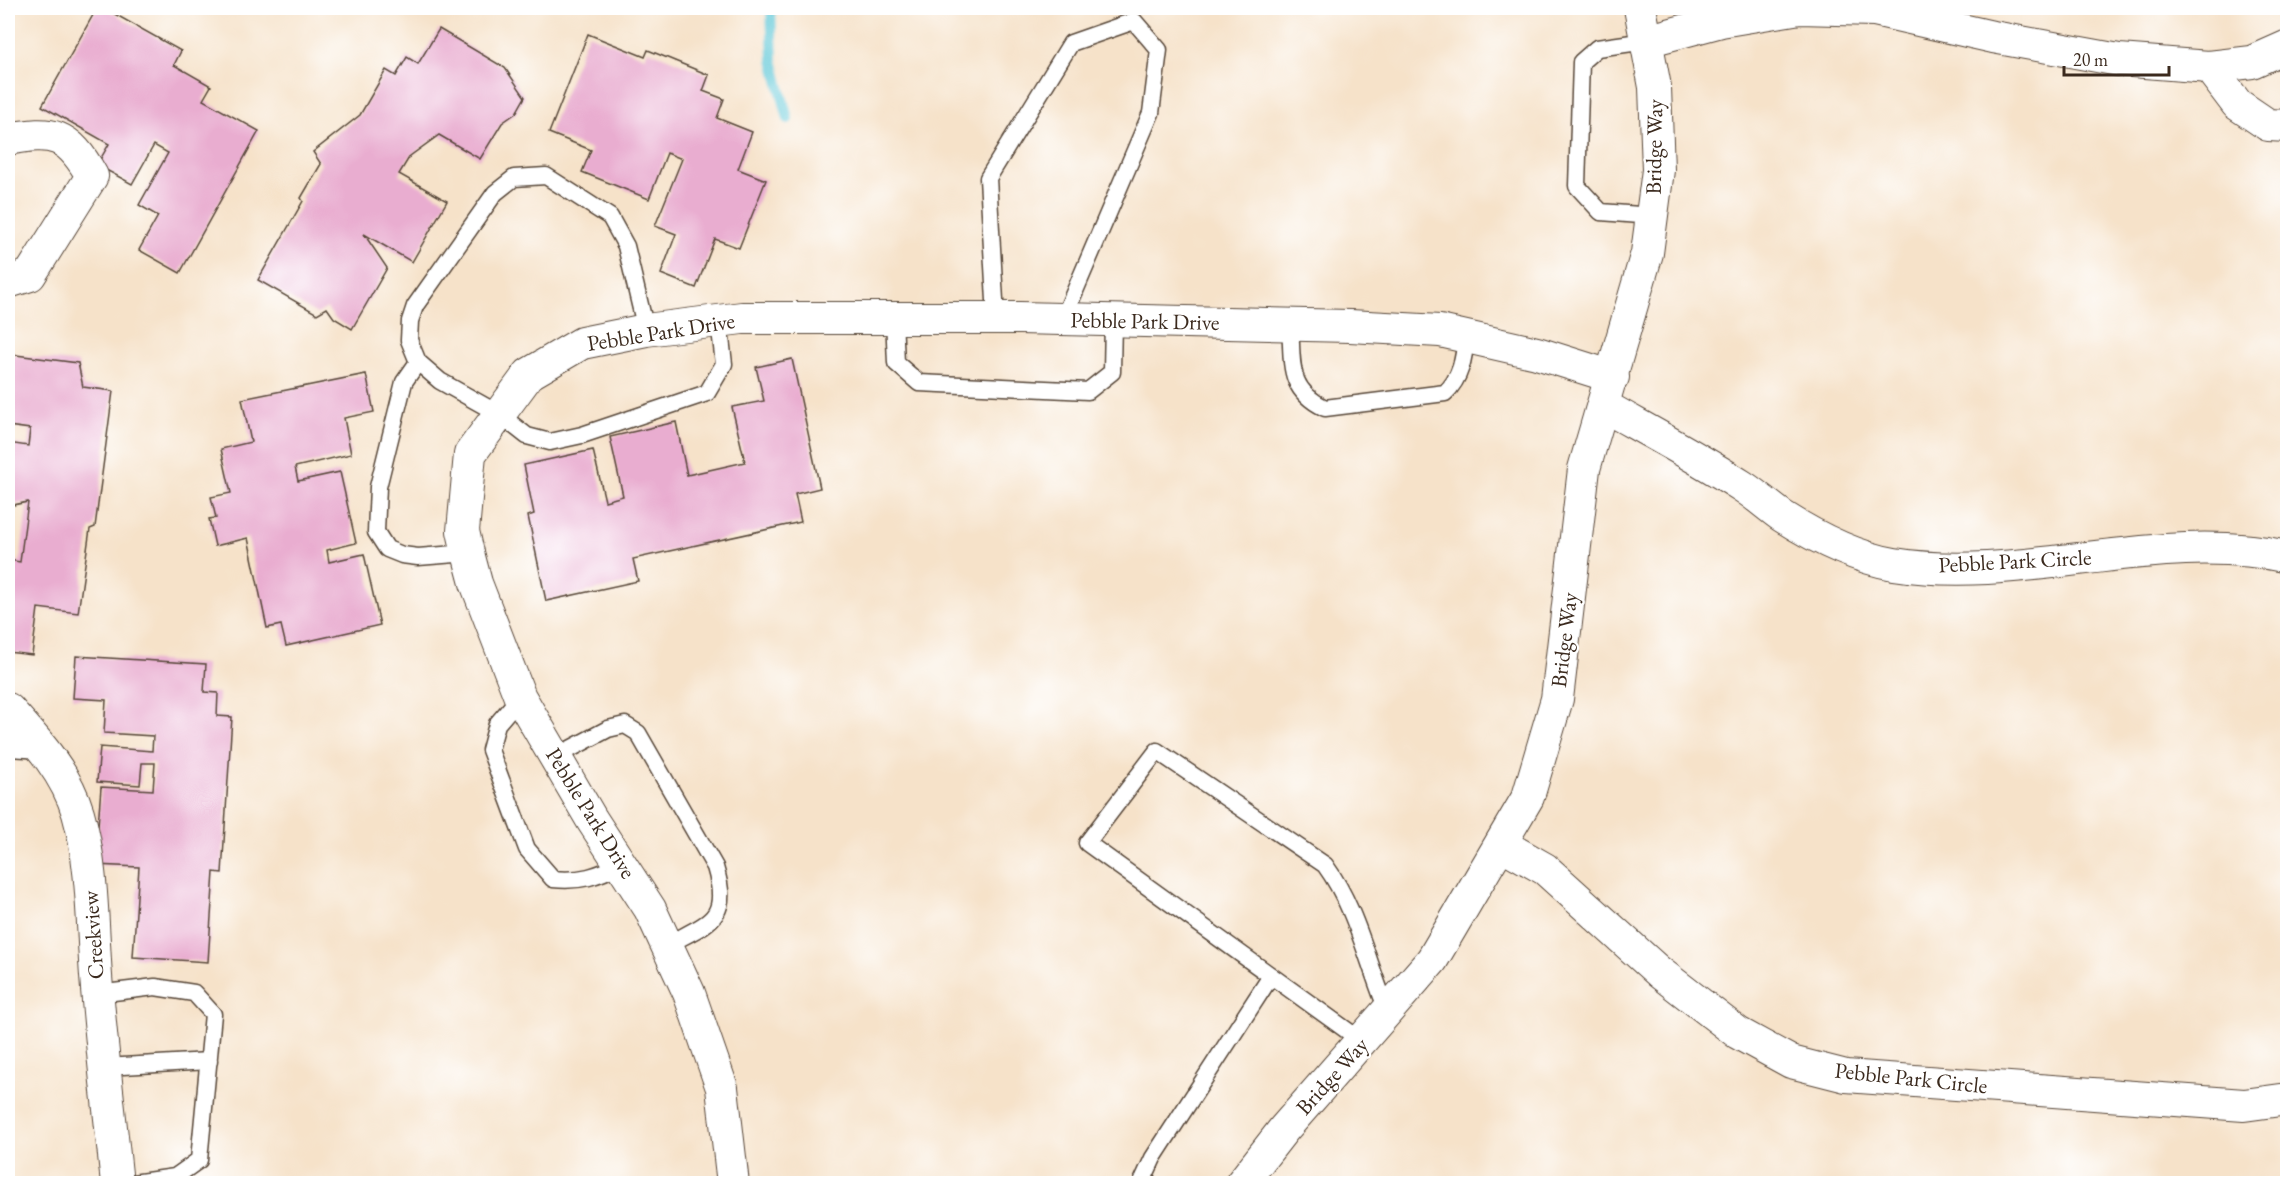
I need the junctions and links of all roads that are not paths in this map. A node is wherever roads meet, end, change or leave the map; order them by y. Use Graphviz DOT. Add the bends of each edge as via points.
graph roads {
  1 [pos="1640,8"];
  2 [pos="1646,41"];
  3 [pos="2288,46"];
  4 [pos="2209,67"];
  5 [pos="2288,126"];
  6 [pos="8,138"];
  7 [pos="1652,216"];
  8 [pos="8,282"];
  9 [pos="894,318"];
  10 [pos="996,318"];
  11 [pos="1063,319"];
  12 [pos="1113,320"];
  13 [pos="719,321"];
  14 [pos="1290,324"];
  15 [pos="646,330"];
  16 [pos="1466,337"];
  17 [pos="418,362"];
  18 [pos="1609,391"];
  19 [pos="499,414"];
  20 [pos="468,553"];
  21 [pos="2288,557"];
  22 [pos="520,697"];
  23 [pos="8,709"];
  24 [pos="8,748"];
  25 [pos="45,750"];
  26 [pos="555,757"];
  27 [pos="1501,844"];
  28 [pos="621,864"];
  29 [pos="667,945"];
  30 [pos="1271,976"];
  31 [pos="98,994"];
  32 [pos="1388,1012"];
  33 [pos="1363,1042"];
  34 [pos="209,1061"];
  35 [pos="105,1067"];
  36 [pos="2284,1107"];
  37 [pos="117,1184"];
  38 [pos="126,1184"];
  39 [pos="733,1184"];
  40 [pos="1141,1184"];
  41 [pos="1241,1184"];
  1 -- 2 [label="street, Bridge Way"];
  2 -- 4 [label="street" via="1721,21 1800,8 1874,10 2119,60"];
  2 -- 7 [label="street, Bridge Way" via="1655,87 1658,170"];
  2 -- 7 [label="lane" via="1597,48 1581,62 1577,186 1600,212"];
  3 -- 4 [label="street" via="2252,63"];
  4 -- 5 [label="street" via="2237,104 2268,124"];
  6 -- 8 [label="street" via="41,133 66,142 92,176 30,275"];
  7 -- 18 [label="street, Bridge Way" via="1647,253"];
  9 -- 10 [label="street, Pebble Park Drive"];
  9 -- 12 [label="lane" via="897,363 919,383 1088,391 1112,372"];
  9 -- 13 [label="street, Pebble Park Drive"];
  10 -- 11 [label="street, Pebble Park Drive"];
  10 -- 11 [label="lane" via="988,178 1071,43 1134,21 1159,50 1151,113"];
  11 -- 12 [label="street, Pebble Park Drive"];
  12 -- 14 [label="street, Pebble Park Drive"];
  13 -- 15 [label="street, Pebble Park Drive"];
  13 -- 19 [label="lane" via="724,364 706,393 550,442 527,436"];
  14 -- 16 [label="street, Pebble Park Drive" via="1440,331"];
  14 -- 16 [label="lane" via="1294,376 1300,392 1325,408 1445,393 1455,384 1464,361"];
  15 -- 17 [label="lane" via="626,246 610,217 546,176 530,175 514,178 495,193 415,306 409,340"];
  15 -- 19 [label="street, Pebble Park Drive" via="582,343 528,374"];
  16 -- 18 [label="street, Pebble Park Drive" via="1537,353"];
  17 -- 19 [label="lane" via="440,381"];
  17 -- 20 [label="lane" via="404,382 378,486 376,532 387,549 402,555"];
  18 -- 21 [label="street, Pebble Park Circle" via="1782,516 1841,548 1893,564 1970,568 2170,550 2260,551"];
  18 -- 27 [label="street, Bridge Way" via="1584,469 1557,699 1528,797"];
  19 -- 20 [label="street, Pebble Park Drive" via="470,454 463,531"];
  20 -- 22 [label="street, Pebble Park Drive"];
  22 -- 26 [label="street, Pebble Park Drive"];
  22 -- 28 [label="lane" via="497,724 490,750 527,849 553,879 598,877"];
  23 -- 25 [label="street, Creekview"];
  24 -- 25 [label="lane"];
  25 -- 31 [label="street, Creekview" via="78,813 90,882"];
  26 -- 28 [label="street, Pebble Park Drive"];
  26 -- 29 [label="lane" via="608,729 625,725 638,733 715,867 721,887 720,909 709,922"];
  27 -- 32 [label="street, Bridge Way" via="1432,960"];
  27 -- 36 [label="street, Pebble Park Circle" via="1545,869 1659,972 1738,1033 1791,1062 1846,1076"];
  28 -- 29 [label="street, Pebble Park Drive"];
  29 -- 39 [label="street, Pebble Park Drive" via="689,993 722,1088"];
  30 -- 32 [label="lane" via="1087,843 1157,751 1324,865 1338,882 1358,926"];
  30 -- 33 [label="lane"];
  30 -- 40 [label="lane" via="1153,1158"];
  31 -- 34 [label="lane" via="155,987 194,993 213,1014"];
  31 -- 35 [label="street, Creekview"];
  32 -- 33 [label="street, Bridge Way"];
  33 -- 41 [label="street, Bridge Way" via="1284,1129"];
  34 -- 35 [label="lane"];
  34 -- 38 [label="lane" via="199,1160 175,1177"];
  35 -- 37 [label="street, Creekview"];
}
